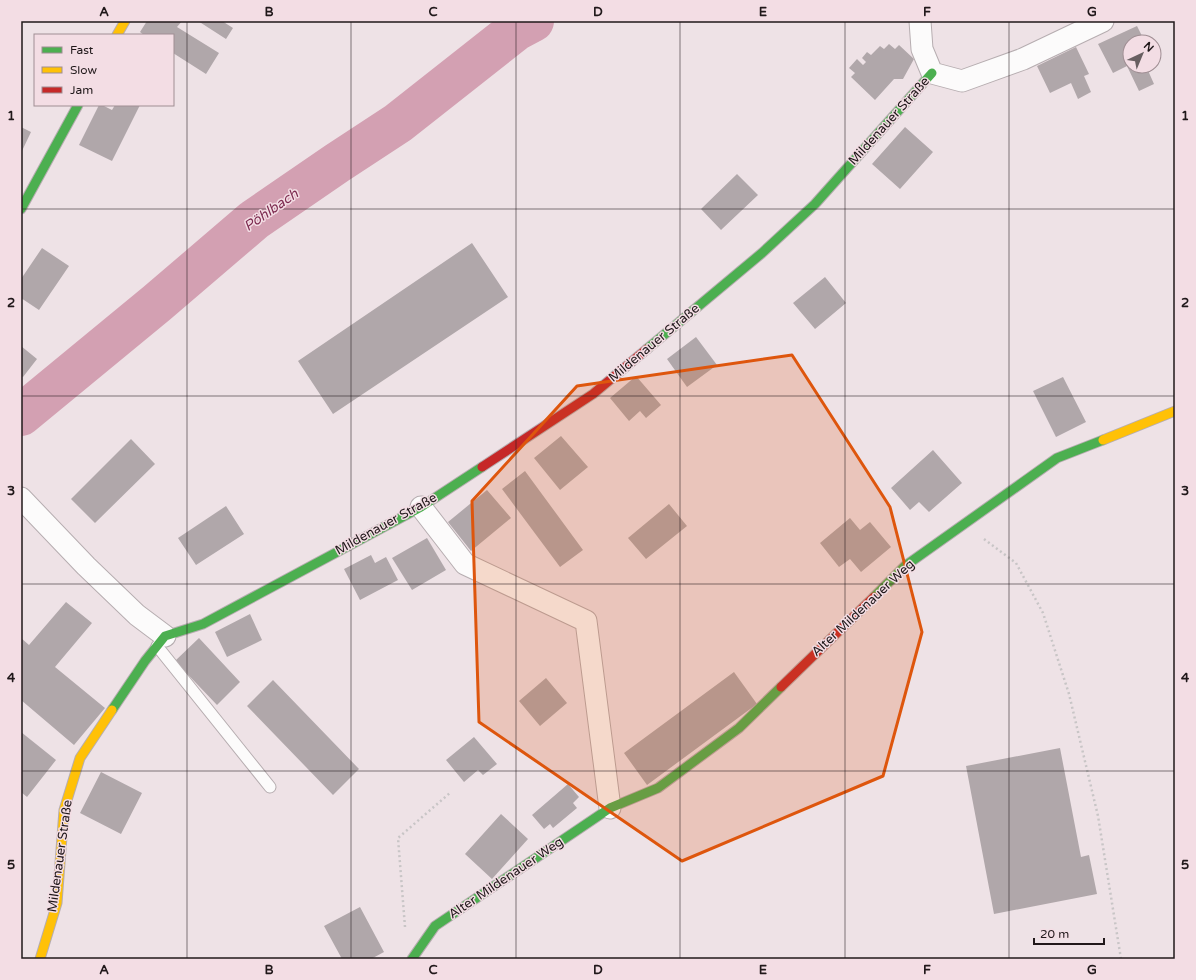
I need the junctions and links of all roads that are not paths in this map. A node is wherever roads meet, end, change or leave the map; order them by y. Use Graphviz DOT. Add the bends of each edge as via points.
graph roads {
  1 [pos="125,21"];
  2 [pos="920,21"];
  3 [pos="1103,21"];
  4 [pos="118,34"];
  5 [pos="932,73"];
  6 [pos="77,106"];
  7 [pos="21,209"];
  8 [pos="1175,411"];
  9 [pos="21,498"];
  10 [pos="421,507"];
  11 [pos="161,641"];
  12 [pos="270,787"];
  13 [pos="610,808"];
  14 [pos="40,959"];
  15 [pos="412,959"];
  1 -- 4 [label="street"];
  2 -- 5 [label="street" via="922,49"];
  3 -- 5 [label="street, Mildenauer Straße" via="1023,59 962,81"];
  5 -- 10 [label="street, Mildenauer Straße" via="815,204 762,253 593,394"];
  6 -- 7 [label="street"];
  8 -- 13 [label="street, Alter Mildenauer Weg" via="1057,458 905,566 739,728 658,788"];
  9 -- 11 [label="street"];
  10 -- 11 [label="street, Mildenauer Straße" via="203,624"];
  10 -- 13 [label="street" via="465,564 586,621"];
  11 -- 12 [label="lane"];
  11 -- 14 [label="street, Mildenauer Straße" via="80,758 64,810 57,903"];
  13 -- 15 [label="street, Alter Mildenauer Weg" via="435,926"];
}
